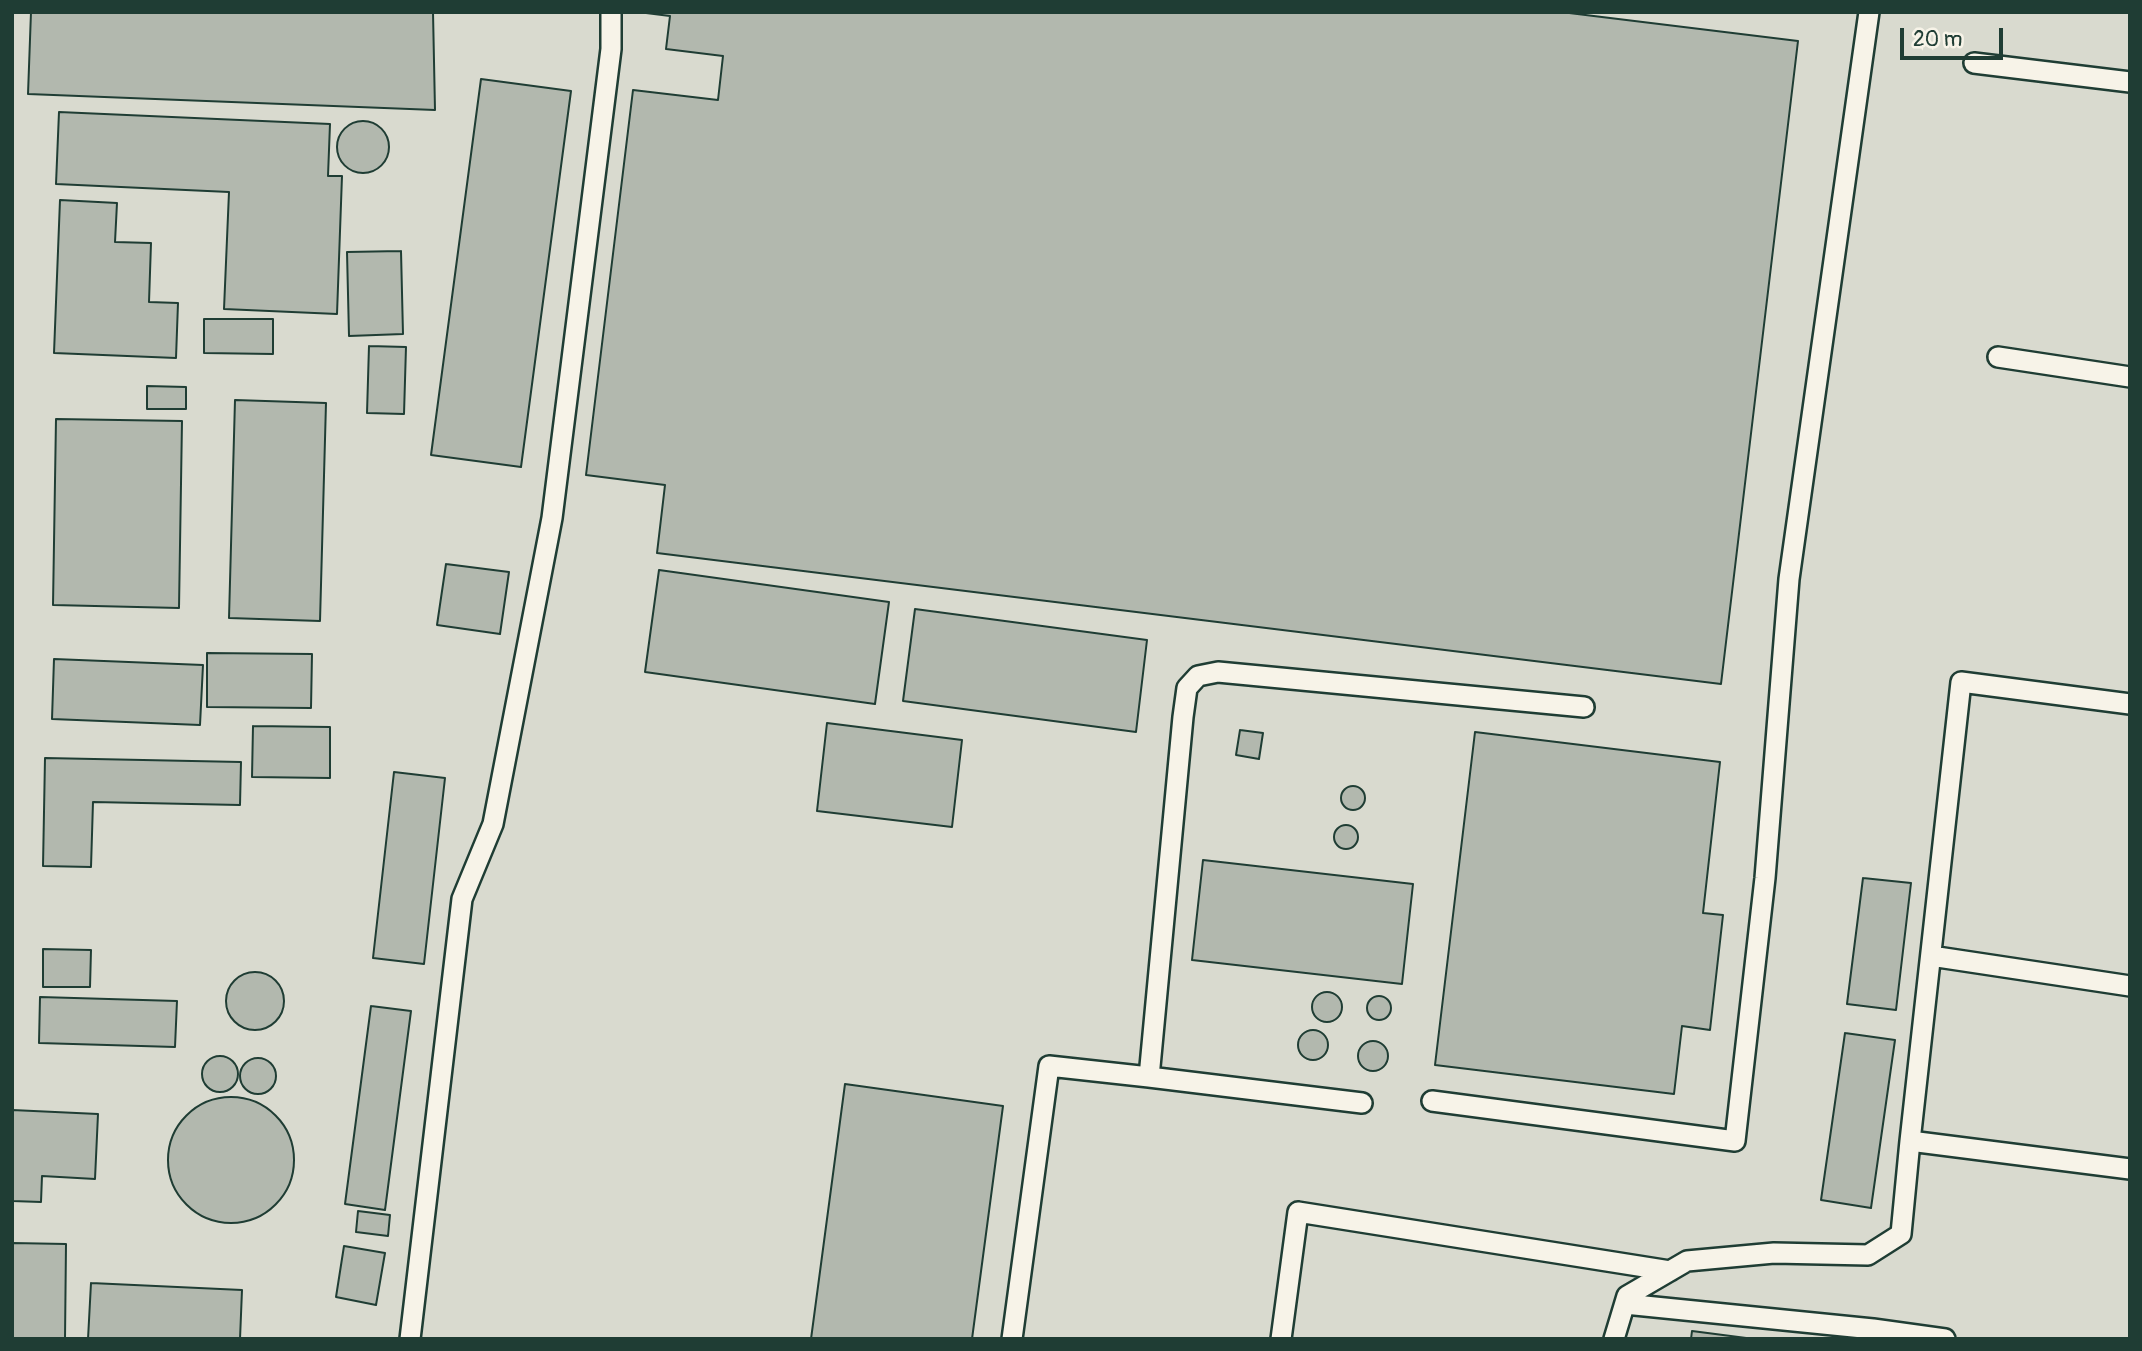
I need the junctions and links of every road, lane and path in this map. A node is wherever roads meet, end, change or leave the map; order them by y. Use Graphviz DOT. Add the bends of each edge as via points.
graph roads {
  1 [pos="611,12"];
  2 [pos="1869,12"];
  3 [pos="1974,63"];
  4 [pos="2130,82"];
  5 [pos="1998,357"];
  6 [pos="2130,377"];
  7 [pos="2130,704"];
  8 [pos="1584,707"];
  9 [pos="1931,956"];
  10 [pos="2130,986"];
  11 [pos="1149,1077"];
  12 [pos="1432,1101"];
  13 [pos="1362,1103"];
  14 [pos="1910,1141"];
  15 [pos="2130,1169"];
  16 [pos="1670,1271"];
  17 [pos="1625,1304"];
  18 [pos="410,1339"];
  19 [pos="1012,1339"];
  20 [pos="1281,1339"];
  21 [pos="1614,1339"];
  22 [pos="1944,1339"];
  1 -- 18 [label="lane" via="611,49 552,518 493,824 462,900"];
  2 -- 12 [label="lane" via="1789,579 1765,878 1735,1141"];
  3 -- 4 [label="lane"];
  5 -- 6 [label="lane"];
  7 -- 9 [label="lane" via="1961,682"];
  8 -- 11 [label="lane" via="1217,672 1198,676 1187,688 1183,717"];
  9 -- 10 [label="lane"];
  9 -- 14 [label="lane"];
  11 -- 13 [label="lane"];
  11 -- 19 [label="lane" via="1049,1066"];
  14 -- 15 [label="lane"];
  14 -- 16 [label="lane" via="1901,1234 1868,1255 1774,1253 1687,1261"];
  16 -- 17 [label="lane" via="1627,1296"];
  16 -- 20 [label="lane" via="1298,1212"];
  17 -- 21 [label="lane"];
  17 -- 22 [label="lane"];
}
